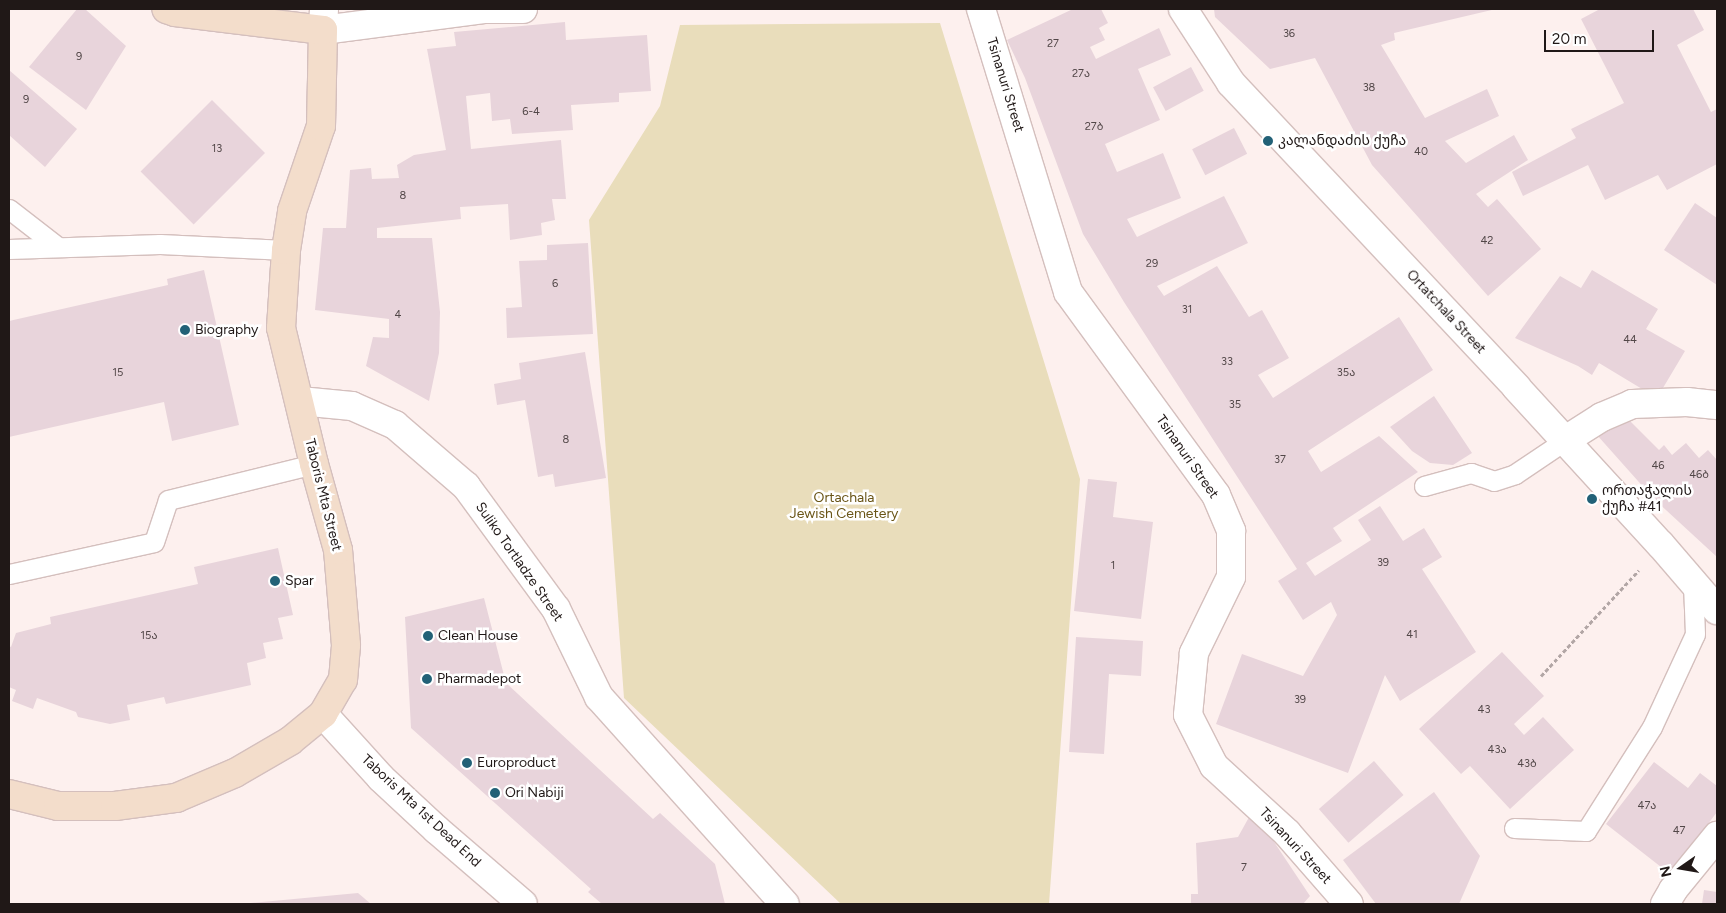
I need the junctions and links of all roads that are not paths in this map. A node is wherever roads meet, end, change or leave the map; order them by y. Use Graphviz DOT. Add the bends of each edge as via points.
graph roads {
  1 [pos="166,9"];
  2 [pos="523,9"];
  3 [pos="981,9"];
  4 [pos="1183,9"];
  5 [pos="323,19"];
  6 [pos="9,209"];
  7 [pos="58,247"];
  8 [pos="9,249"];
  9 [pos="286,250"];
  10 [pos="300,401"];
  11 [pos="1717,404"];
  12 [pos="1564,442"];
  13 [pos="314,464"];
  14 [pos="1424,486"];
  15 [pos="9,574"];
  16 [pos="1693,584"];
  17 [pos="1717,610"];
  18 [pos="323,714"];
  19 [pos="10,799"];
  20 [pos="1514,828"];
  21 [pos="1717,836"];
  22 [pos="523,904"];
  23 [pos="785,904"];
  24 [pos="1349,904"];
  25 [pos="1665,904"];
  1 -- 5 [label="main road"];
  2 -- 5 [label="street"];
  3 -- 24 [label="street, Tsinanuri Street" via="1068,292 1216,495 1231,531 1231,577 1194,653 1188,715 1214,766 1287,833"];
  4 -- 12 [label="street, Ortatchala Street" via="1231,83"];
  5 -- 9 [label="main road, Taboris Mta Street" via="321,126 292,211"];
  6 -- 7 [label="lane"];
  7 -- 8 [label="lane"];
  7 -- 9 [label="lane" via="160,244"];
  9 -- 10 [label="main road, Taboris Mta Street" via="282,328"];
  10 -- 13 [label="main road, Taboris Mta Street"];
  10 -- 23 [label="street, Suliko Tortladze Street" via="352,406 395,425 466,486 556,609 599,697"];
  11 -- 12 [label="street" via="1632,404 1602,417"];
  12 -- 14 [label="lane" via="1515,474 1494,481 1472,473"];
  12 -- 16 [label="street, Ortatchala Street" via="1661,545"];
  13 -- 15 [label="lane" via="168,500 154,542"];
  13 -- 18 [label="main road, Taboris Mta Street" via="338,550 346,645 343,680"];
  16 -- 17 [label="street, Ortatchala Street"];
  16 -- 20 [label="lane" via="1695,634 1652,727 1586,831"];
  18 -- 19 [label="main road, Taboris Mta Street" via="290,741 235,773 176,798 115,806 68,806"];
  18 -- 22 [label="street, Taboris Mta 1st Dead End" via="381,778"];
  21 -- 25 [label="street"];
}
